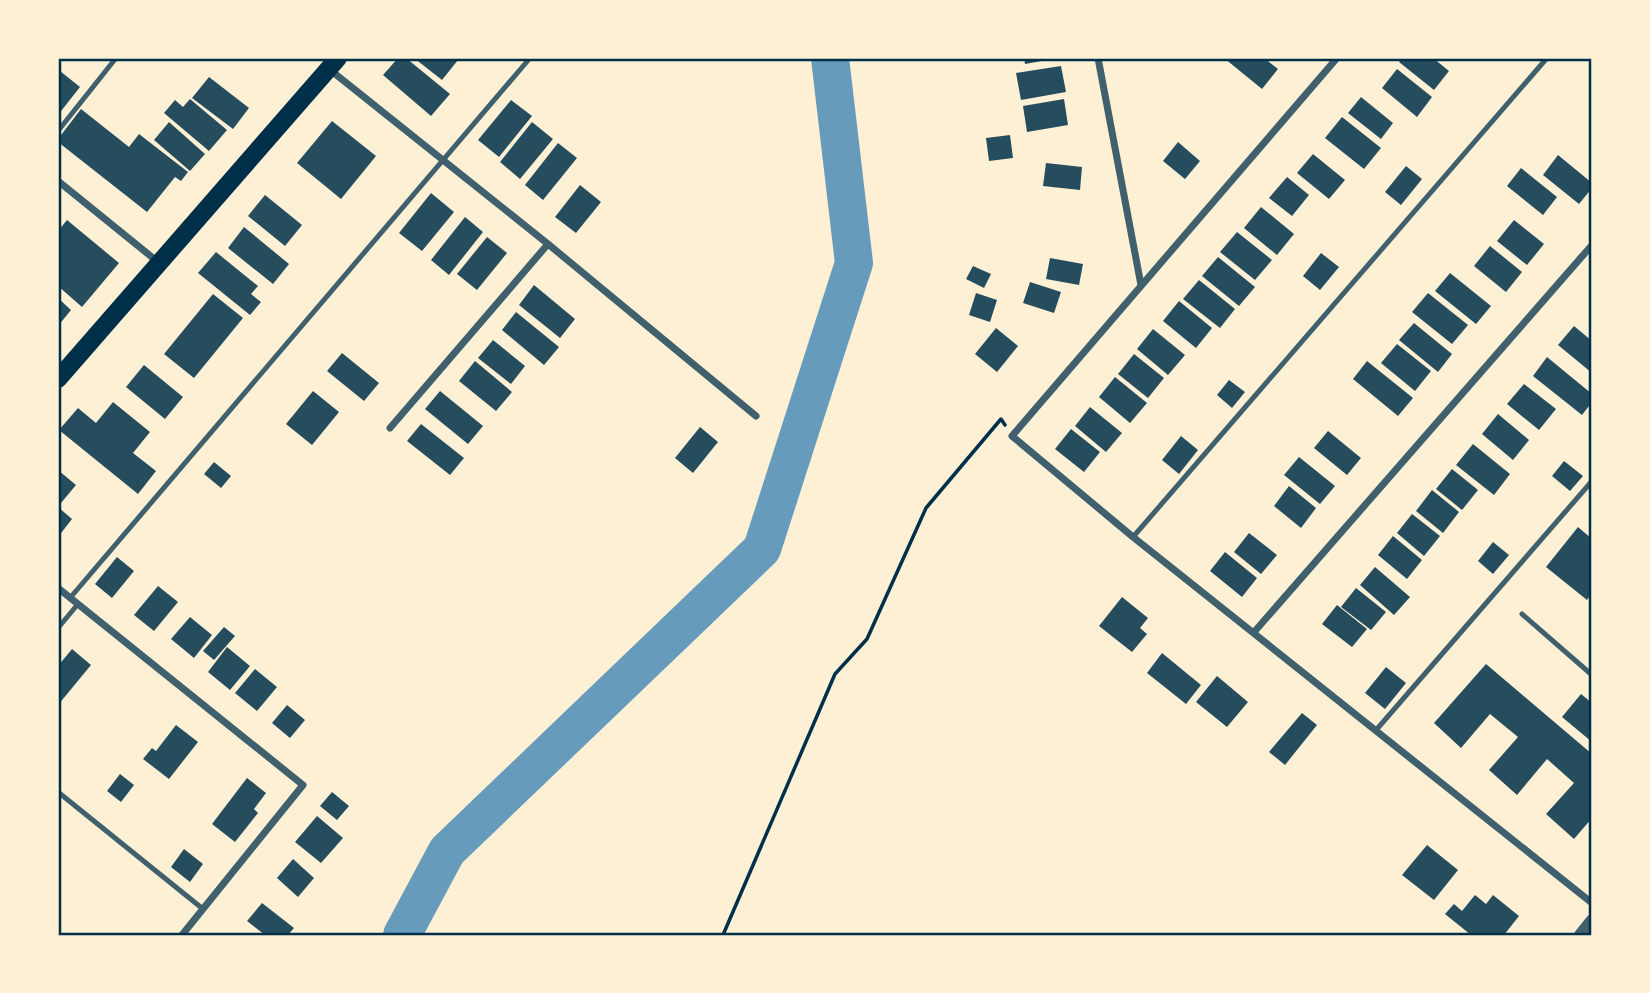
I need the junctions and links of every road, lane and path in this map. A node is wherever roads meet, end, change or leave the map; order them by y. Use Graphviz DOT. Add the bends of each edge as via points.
graph roads {
  1 [pos="116,58"];
  2 [pos="530,58"];
  3 [pos="1098,58"];
  4 [pos="1337,58"];
  5 [pos="1547,58"];
  6 [pos="333,63"];
  7 [pos="58,131"];
  8 [pos="444,161"];
  9 [pos="58,181"];
  10 [pos="548,244"];
  11 [pos="1592,245"];
  12 [pos="159,262"];
  13 [pos="1141,285"];
  14 [pos="58,379"];
  15 [pos="756,416"];
  16 [pos="390,428"];
  17 [pos="1012,436"];
  18 [pos="1592,481"];
  19 [pos="1133,537"];
  20 [pos="58,588"];
  21 [pos="70,598"];
  22 [pos="78,604"];
  23 [pos="1522,614"];
  24 [pos="58,628"];
  25 [pos="1255,631"];
  26 [pos="1592,675"];
  27 [pos="1377,729"];
  28 [pos="58,792"];
  29 [pos="1592,903"];
  30 [pos="203,909"];
  31 [pos="1592,920"];
  32 [pos="182,935"];
  33 [pos="723,935"];
  34 [pos="1580,935"];
  1 -- 7 [label="lane"];
  2 -- 8 [label="lane"];
  3 -- 13 [label="street"];
  4 -- 13 [label="street"];
  5 -- 19 [label="lane"];
  6 -- 8 [label="street"];
  6 -- 12 [label="main road"];
  8 -- 10 [label="street"];
  8 -- 21 [label="lane"];
  9 -- 12 [label="street"];
  10 -- 15 [label="street"];
  10 -- 16 [label="street"];
  11 -- 25 [label="street"];
  12 -- 14 [label="main road"];
  13 -- 17 [label="street"];
  17 -- 19 [label="street"];
  17 -- 33 [label="path" via="1001,419 926,508 867,639 835,674"];
  18 -- 27 [label="lane"];
  19 -- 25 [label="street"];
  20 -- 21 [label="street"];
  21 -- 22 [label="street"];
  22 -- 24 [label="lane"];
  22 -- 30 [label="street" via="303,786"];
  23 -- 26 [label="lane"];
  25 -- 27 [label="street"];
  27 -- 29 [label="street"];
  28 -- 30 [label="lane"];
  30 -- 32 [label="street"];
  31 -- 34 [label="street"];
}
